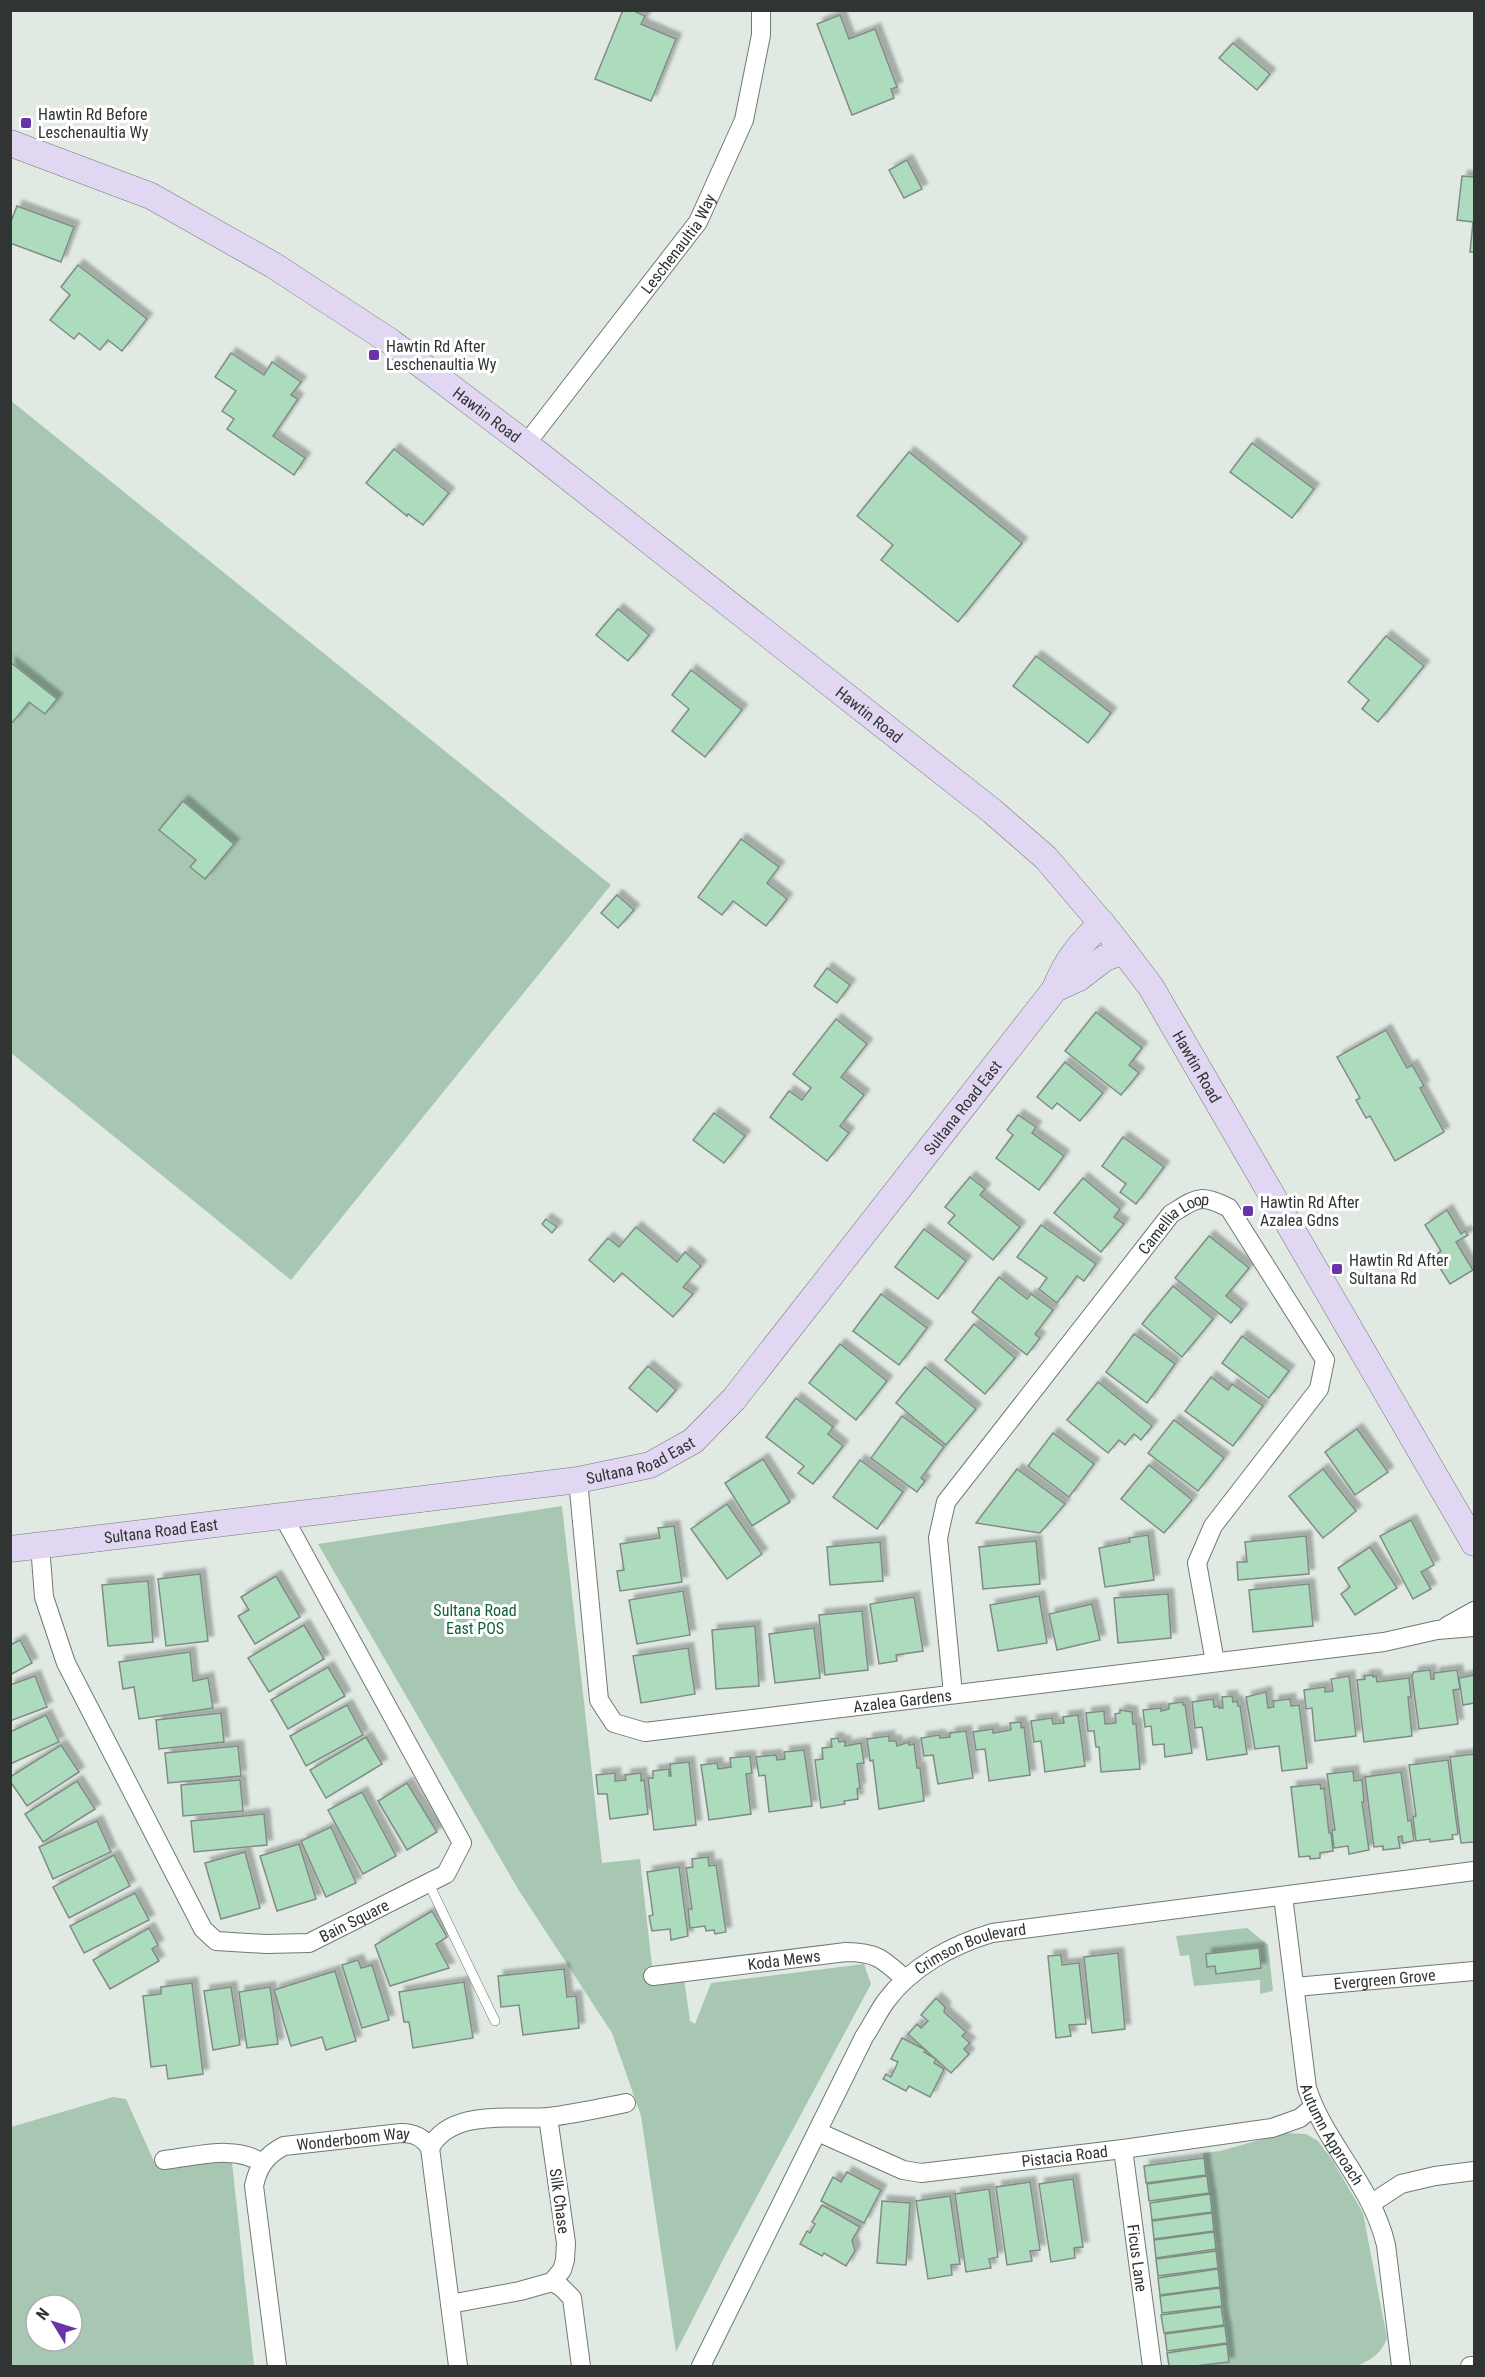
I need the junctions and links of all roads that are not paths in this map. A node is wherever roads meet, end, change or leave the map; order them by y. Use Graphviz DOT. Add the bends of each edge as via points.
graph roads {
  1 [pos="760,10"];
  2 [pos="10,143"];
  3 [pos="526,444"];
  4 [pos="1102,923"];
  5 [pos="1124,951"];
  6 [pos="1055,988"];
  7 [pos="578,1480"];
  8 [pos="283,1516"];
  9 [pos="1474,1543"];
  10 [pos="40,1545"];
  11 [pos="10,1549"];
  12 [pos="1474,1611"];
  13 [pos="1474,1627"];
  14 [pos="1437,1630"];
  15 [pos="1215,1662"];
  16 [pos="953,1694"];
  17 [pos="1474,1871"];
  18 [pos="428,1882"];
  19 [pos="1283,1896"];
  20 [pos="1474,1971"];
  21 [pos="653,1976"];
  22 [pos="905,1980"];
  23 [pos="1295,1987"];
  24 [pos="495,2021"];
  25 [pos="626,2103"];
  26 [pos="1313,2107"];
  27 [pos="548,2117"];
  28 [pos="818,2132"];
  29 [pos="430,2148"];
  30 [pos="1123,2149"];
  31 [pos="164,2160"];
  32 [pos="262,2163"];
  33 [pos="1474,2171"];
  34 [pos="1372,2203"];
  35 [pos="552,2282"];
  36 [pos="450,2304"];
  37 [pos="277,2367"];
  38 [pos="458,2367"];
  39 [pos="581,2367"];
  40 [pos="701,2367"];
  41 [pos="1152,2367"];
  42 [pos="1401,2367"];
  1 -- 3 [label="street, Leschenaultia Way" via="761,35 744,120 698,222"];
  2 -- 3 [label="main road, Hawtin Road" via="151,195 273,265 391,342"];
  3 -- 4 [label="main road, Hawtin Road" via="992,811 1046,858"];
  4 -- 5 [label="main road, Hawtin Road"];
  4 -- 6 [label="main road, Sultana Road East" via="1064,966"];
  5 -- 6 [label="main road, Sultana Road East"];
  5 -- 9 [label="main road, Hawtin Road" via="1151,987"];
  6 -- 7 [label="main road, Sultana Road East" via="734,1399 693,1441 650,1466"];
  7 -- 8 [label="main road, Sultana Road East"];
  7 -- 16 [label="street, Azalea Gardens" via="599,1701 614,1723 645,1732"];
  8 -- 10 [label="main road, Sultana Road East"];
  8 -- 18 [label="street, Bain Square" via="462,1844 446,1874"];
  10 -- 11 [label="main road, Sultana Road East"];
  10 -- 18 [label="street, Bain Square" via="44,1597 66,1663 202,1929 216,1941 309,1943"];
  12 -- 14 [label="street, Azalea Gardens"];
  13 -- 14 [label="street, Azalea Gardens"];
  14 -- 15 [label="street, Azalea Gardens" via="1384,1642"];
  15 -- 16 [label="street, Azalea Gardens"];
  15 -- 16 [label="street, Camellia Loop" via="1197,1563 1213,1526 1319,1389 1325,1360 1229,1208 1214,1200 1197,1198 1171,1214 946,1502 938,1538"];
  17 -- 19 [label="street, Crimson Boulevard"];
  18 -- 24 [label="lane"];
  19 -- 22 [label="street, Crimson Boulevard" via="992,1932 951,1948"];
  19 -- 23 [label="street, Autumn Approach"];
  20 -- 23 [label="street, Evergreen Grove"];
  21 -- 22 [label="street, Koda Mews" via="866,1952"];
  22 -- 28 [label="street, Crimson Boulevard" via="886,2001 864,2037"];
  23 -- 26 [label="street, Autumn Approach" via="1304,2071"];
  25 -- 27 [label="street"];
  26 -- 30 [label="street, Pistacia Road" via="1300,2118 1275,2127"];
  26 -- 34 [label="street, Autumn Approach"];
  27 -- 29 [label="street" via="515,2116 458,2124 440,2134"];
  27 -- 35 [label="street, Silk Chase" via="566,2242 562,2270"];
  28 -- 30 [label="street, Pistacia Road" via="903,2170 921,2173"];
  28 -- 40 [label="street, Crimson Boulevard"];
  29 -- 32 [label="street, Wonderboom Way" via="419,2136 401,2133 284,2146"];
  29 -- 36 [label="street, Wonderboom Way"];
  30 -- 41 [label="street, Ficus Lane"];
  31 -- 32 [label="street" via="224,2153 247,2155"];
  32 -- 37 [label="street" via="254,2186"];
  33 -- 34 [label="street" via="1401,2184"];
  34 -- 42 [label="street, Autumn Approach" via="1386,2245"];
  35 -- 36 [label="street"];
  35 -- 39 [label="street" via="572,2298"];
  36 -- 38 [label="street, Wonderboom Way"];
}
